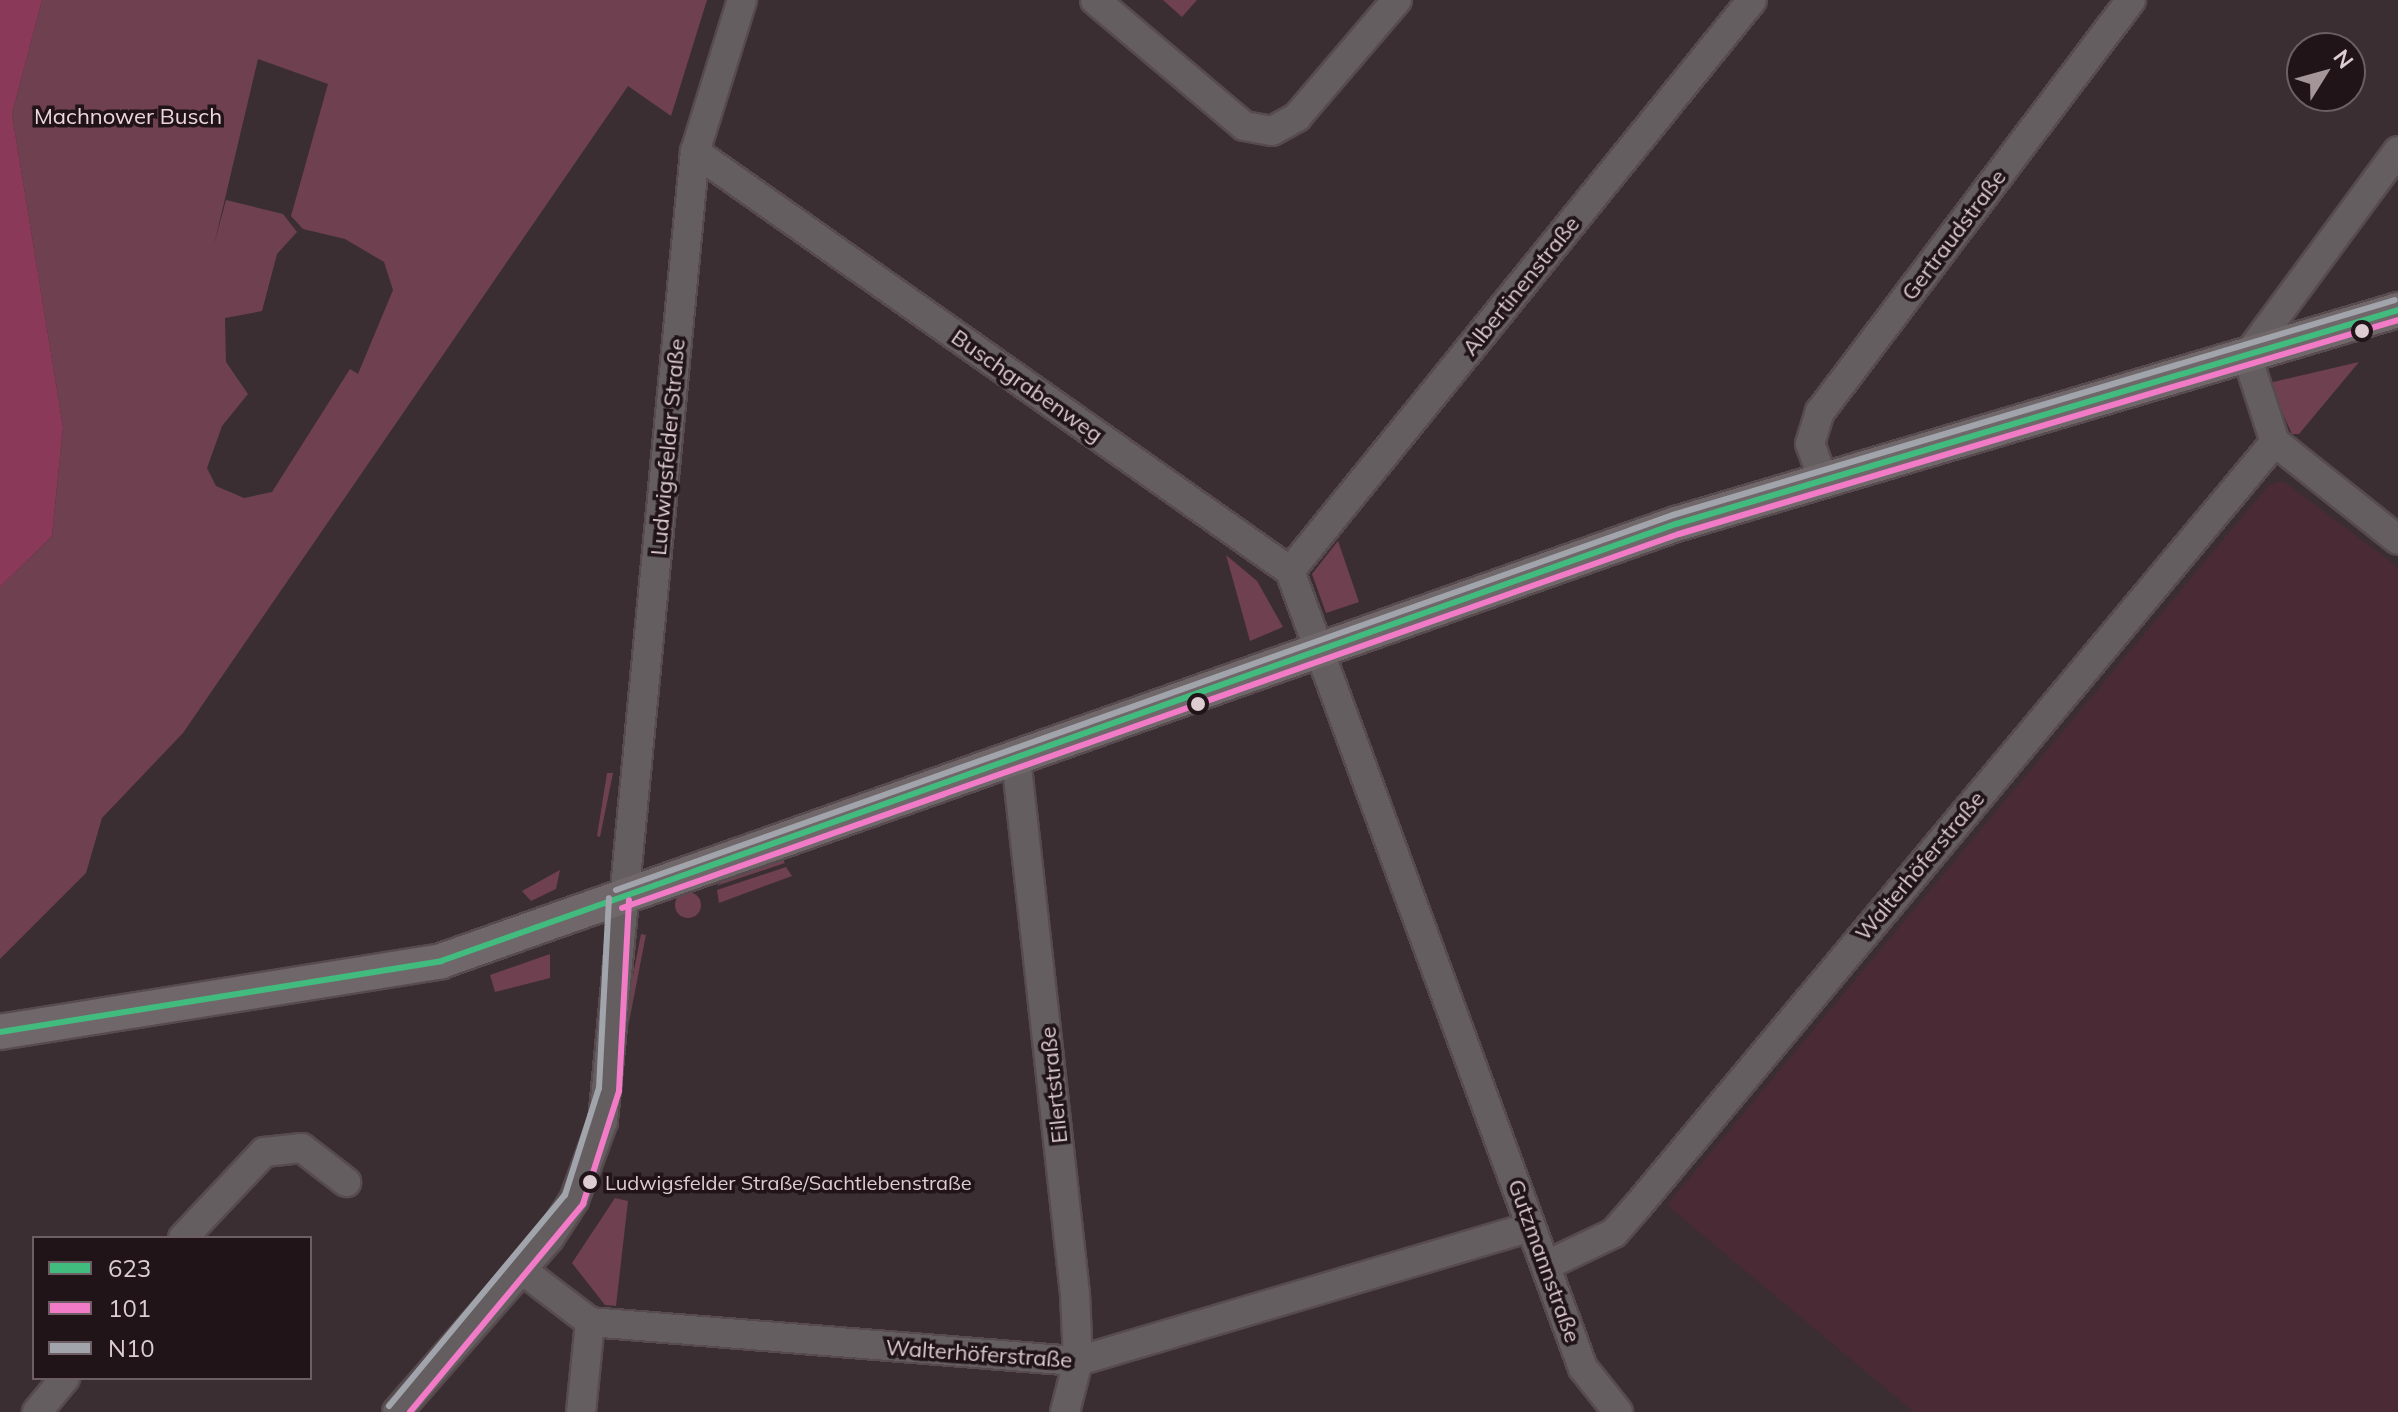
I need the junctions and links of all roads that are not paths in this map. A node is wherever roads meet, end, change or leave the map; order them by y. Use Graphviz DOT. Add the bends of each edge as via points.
graph roads {
  1 [pos="742,0"];
  2 [pos="1095,0"];
  3 [pos="1397,0"];
  4 [pos="1752,0"];
  5 [pos="2131,0"];
  6 [pos="2398,151"];
  7 [pos="695,152"];
  8 [pos="2398,310"];
  9 [pos="2247,356"];
  10 [pos="2275,442"];
  11 [pos="1823,479"];
  12 [pos="2398,540"];
  13 [pos="1290,571"];
  14 [pos="1318,651"];
  15 [pos="1016,758"];
  16 [pos="619,899"];
  17 [pos="0,1032"];
  18 [pos="346,1182"];
  19 [pos="1531,1227"];
  20 [pos="185,1236"];
  21 [pos="1547,1265"];
  22 [pos="522,1270"];
  23 [pos="590,1322"];
  24 [pos="1078,1361"];
  25 [pos="63,1380"];
  26 [pos="37,1412"];
  27 [pos="397,1412"];
  28 [pos="581,1412"];
  29 [pos="1065,1412"];
  30 [pos="1618,1412"];
  1 -- 7 [label="street, Ludwigsfelder Straße"];
  2 -- 3 [label="street" via="1244,126 1272,131 1297,117"];
  4 -- 13 [label="street, Albertinenstraße"];
  5 -- 11 [label="street, Gertraudstraße" via="1820,412 1810,444"];
  6 -- 9 [label="street"];
  7 -- 13 [label="street, Buschgrabenweg"];
  7 -- 16 [label="street, Ludwigsfelder Straße"];
  8 -- 9 [label="main road"];
  9 -- 10 [label="street"];
  9 -- 11 [label="main road"];
  10 -- 12 [label="street"];
  10 -- 21 [label="street, Walterhöferstraße" via="1614,1233"];
  11 -- 14 [label="main road"];
  13 -- 14 [label="street"];
  14 -- 15 [label="main road"];
  14 -- 19 [label="street, Gutzmannstraße"];
  15 -- 16 [label="main road"];
  15 -- 24 [label="street, Eilertstraße"];
  16 -- 17 [label="main road" via="441,961"];
  16 -- 22 [label="street, Ludwigsfelder Straße" via="609,1090 599,1135 574,1200"];
  18 -- 20 [label="street" via="302,1148 264,1152"];
  19 -- 21 [label="street, Gutzmannstraße"];
  19 -- 24 [label="street, Walterhöferstraße"];
  21 -- 30 [label="street, Gutzmannstraße" via="1583,1368"];
  22 -- 23 [label="street"];
  22 -- 27 [label="street, Ludwigsfelder Straße"];
  23 -- 24 [label="street, Walterhöferstraße"];
  23 -- 28 [label="street"];
  24 -- 29 [label="street, Eilertstraße"];
  25 -- 26 [label="street"];
}
